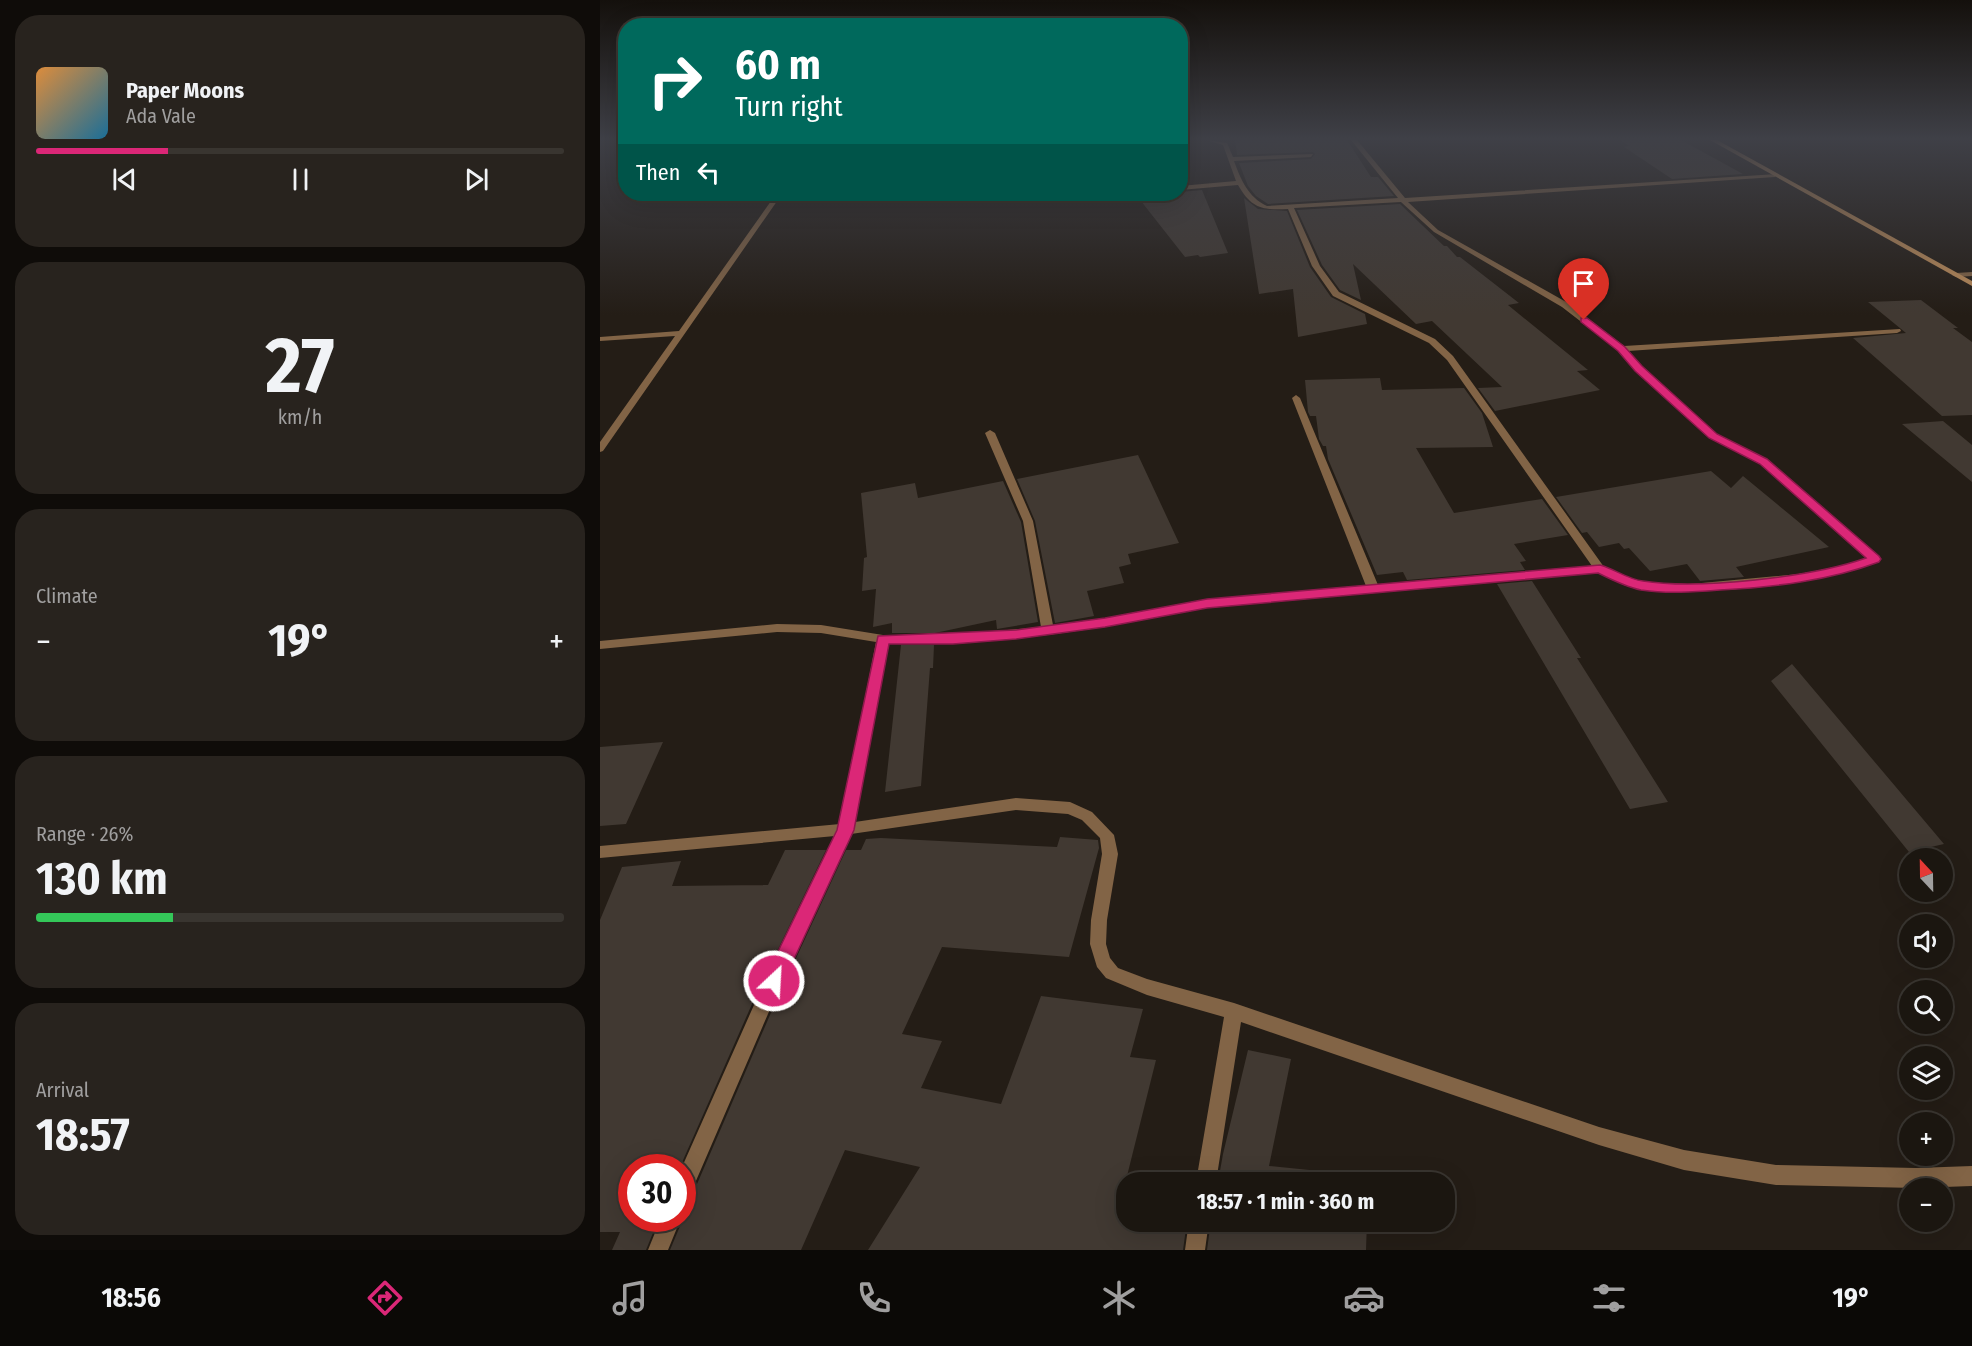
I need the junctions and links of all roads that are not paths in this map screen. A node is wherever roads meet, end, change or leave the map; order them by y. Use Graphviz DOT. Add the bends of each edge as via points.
graph roads {
  1 [pos="1254,198"];
  2 [pos="1428,198"];
  3 [pos="1817,198"];
  4 [pos="1403,200"];
  5 [pos="774,201"];
  6 [pos="1291,208"];
  7 [pos="1972,274"];
  8 [pos="1956,275"];
  9 [pos="1972,284"];
  10 [pos="1897,331"];
  11 [pos="681,333"];
  12 [pos="600,339"];
  13 [pos="1622,349"];
  14 [pos="1296,398"];
  15 [pos="990,433"];
  16 [pos="600,449"];
  17 [pos="1600,569"];
  18 [pos="1374,590"];
  19 [pos="1048,631"];
  20 [pos="883,639"];
  21 [pos="600,645"];
  22 [pos="846,830"];
  23 [pos="600,852"];
  24 [pos="1234,1011"];
  25 [pos="696,1158"];
  26 [pos="1208,1172"];
  27 [pos="1972,1176"];
  28 [pos="665,1232"];
  29 [pos="1197,1232"];
  30 [pos="658,1250"];
  31 [pos="1194,1250"];
  1 -- 6 [label="street" via="1263,207"];
  2 -- 4 [label="street"];
  3 -- 8 [label="main road"];
  4 -- 6 [label="street"];
  4 -- 13 [label="street" via="1436,231 1565,305"];
  5 -- 11 [label="street"];
  6 -- 17 [label="street" via="1316,266 1336,294 1432,341 1450,358"];
  7 -- 8 [label="street"];
  8 -- 9 [label="main road"];
  10 -- 13 [label="street"];
  11 -- 12 [label="street"];
  11 -- 16 [label="street"];
  13 -- 17 [label="street" via="1638,369 1713,436 1764,461 1875,559 1811,576 1676,589 1640,585"];
  14 -- 18 [label="street"];
  15 -- 19 [label="street" via="1028,521"];
  17 -- 18 [label="street"];
  18 -- 19 [label="street" via="1207,603"];
  19 -- 20 [label="street" via="953,639"];
  20 -- 21 [label="street" via="821,629 777,628"];
  20 -- 22 [label="street"];
  22 -- 23 [label="street"];
  22 -- 24 [label="street" via="1016,804 1059,806 1087,816 1101,827 1110,845 1099,920 1098,944 1103,962 1112,973 1132,981"];
  22 -- 25 [label="street" via="764,1002"];
  24 -- 26 [label="street"];
  24 -- 27 [label="street" via="1599,1136 1684,1160 1776,1175"];
  28 -- 30 [label="street"];
  29 -- 31 [label="street"];
}
